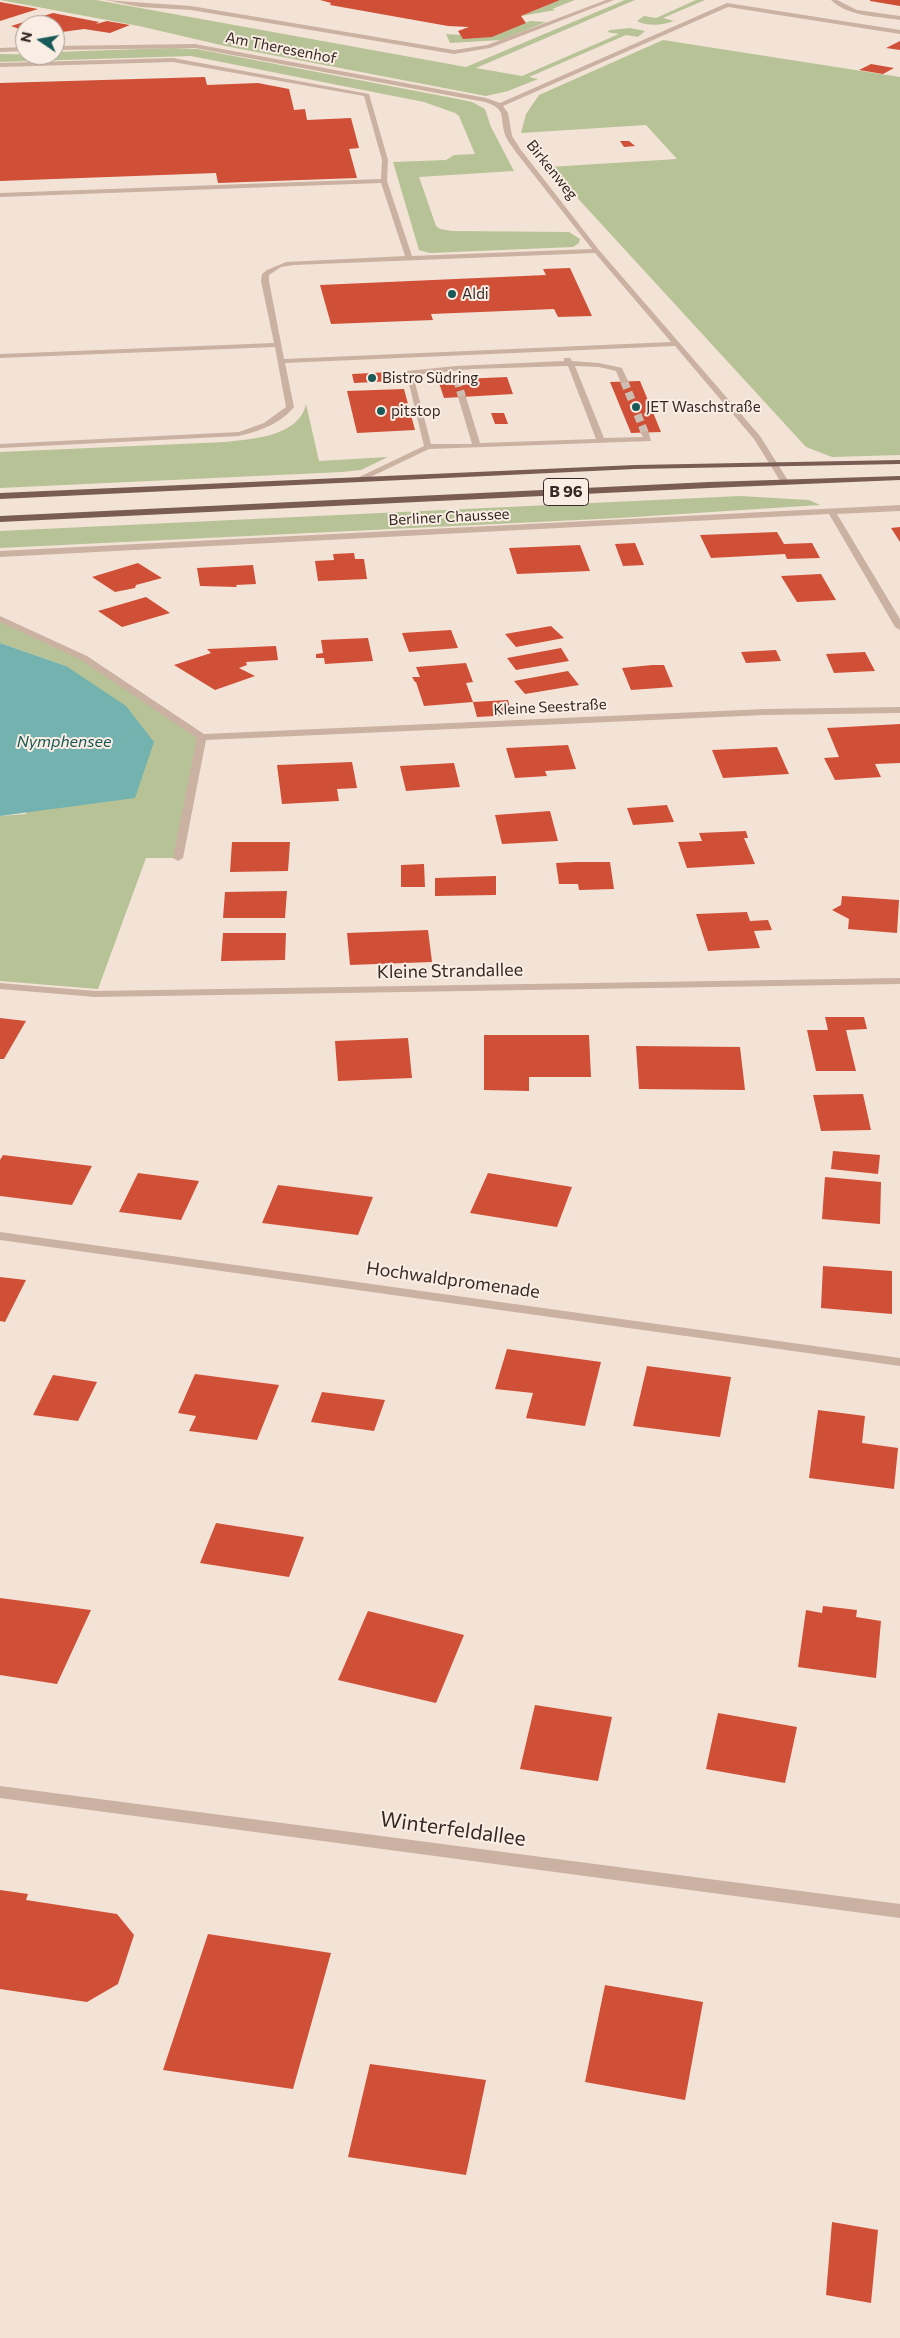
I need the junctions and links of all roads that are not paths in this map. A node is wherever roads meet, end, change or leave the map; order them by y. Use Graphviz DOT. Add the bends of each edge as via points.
graph roads {
  1 [pos="108,0"];
  2 [pos="611,0"];
  3 [pos="739,0"];
  4 [pos="834,0"];
  5 [pos="728,5"];
  6 [pos="900,18"];
  7 [pos="900,32"];
  8 [pos="65,48"];
  9 [pos="15,49"];
  10 [pos="0,50"];
  11 [pos="0,65"];
  12 [pos="500,105"];
  13 [pos="384,181"];
  14 [pos="0,195"];
  15 [pos="598,251"];
  16 [pos="409,258"];
  17 [pos="678,344"];
  18 [pos="279,345"];
  19 [pos="556,349"];
  20 [pos="448,354"];
  21 [pos="0,356"];
  22 [pos="281,361"];
  23 [pos="571,364"];
  24 [pos="454,367"];
  25 [pos="457,379"];
  26 [pos="624,381"];
  27 [pos="462,397"];
  28 [pos="645,433"];
  29 [pos="601,441"];
  30 [pos="0,446"];
  31 [pos="477,446"];
  32 [pos="428,447"];
  33 [pos="900,462"];
  34 [pos="776,465"];
  35 [pos="900,478"];
  36 [pos="359,479"];
  37 [pos="786,482"];
  38 [pos="0,496"];
  39 [pos="900,508"];
  40 [pos="832,512"];
  41 [pos="0,518"];
  42 [pos="0,554"];
  43 [pos="0,619"];
  44 [pos="900,626"];
  45 [pos="900,710"];
  46 [pos="202,737"];
  47 [pos="178,858"];
  48 [pos="900,981"];
  49 [pos="0,986"];
  50 [pos="0,1236"];
  51 [pos="900,1362"];
  52 [pos="0,1792"];
  53 [pos="900,1911"];
  1 -- 2 [label="street" via="191,8 454,52 488,48"];
  3 -- 5 [label="street"];
  4 -- 6 [label="street" via="850,9"];
  5 -- 7 [label="street"];
  5 -- 12 [label="street"];
  8 -- 12 [label="street, Am Theresenhof" via="196,46"];
  9 -- 10 [label="street"];
  11 -- 13 [label="street" via="173,60 367,96 385,160"];
  12 -- 15 [label="street, Birkenweg" via="505,113 508,136 518,151"];
  13 -- 14 [label="street"];
  13 -- 16 [label="street"];
  15 -- 16 [label="street"];
  15 -- 17 [label="street, Birkenweg"];
  16 -- 18 [label="street" via="280,264 271,269 266,274 266,281"];
  17 -- 19 [label="street"];
  17 -- 34 [label="street, Birkenweg"];
  18 -- 21 [label="street"];
  18 -- 22 [label="street"];
  19 -- 20 [label="street"];
  19 -- 23 [label="street"];
  20 -- 22 [label="street"];
  20 -- 24 [label="street"];
  22 -- 30 [label="street" via="290,407 279,419 257,429 239,434"];
  23 -- 24 [label="street"];
  23 -- 26 [label="street" via="607,365 620,370"];
  23 -- 29 [label="street"];
  24 -- 25 [label="street"];
  24 -- 32 [label="street" via="409,372"];
  27 -- 31 [label="street"];
  28 -- 29 [label="street" via="648,439"];
  29 -- 31 [label="street"];
  31 -- 32 [label="street"];
  32 -- 36 [label="street"];
  33 -- 34 [label="main road, B 96"];
  34 -- 36 [label="main road, B 96" via="636,467"];
  34 -- 37 [label="street, Birkenweg"];
  35 -- 37 [label="main road, B 96"];
  36 -- 38 [label="main road, B 96"];
  37 -- 41 [label="main road, B 96"];
  39 -- 40 [label="street, Berliner Chaussee"];
  40 -- 42 [label="street, Berliner Chaussee"];
  40 -- 44 [label="street"];
  43 -- 46 [label="street" via="84,658"];
  45 -- 46 [label="street, Kleine Seestraße" via="756,712"];
  46 -- 47 [label="street"];
  48 -- 49 [label="street, Kleine Strandallee" via="95,994"];
  50 -- 51 [label="street, Hochwaldpromenade"];
  52 -- 53 [label="street, Winterfeldallee"];
}
